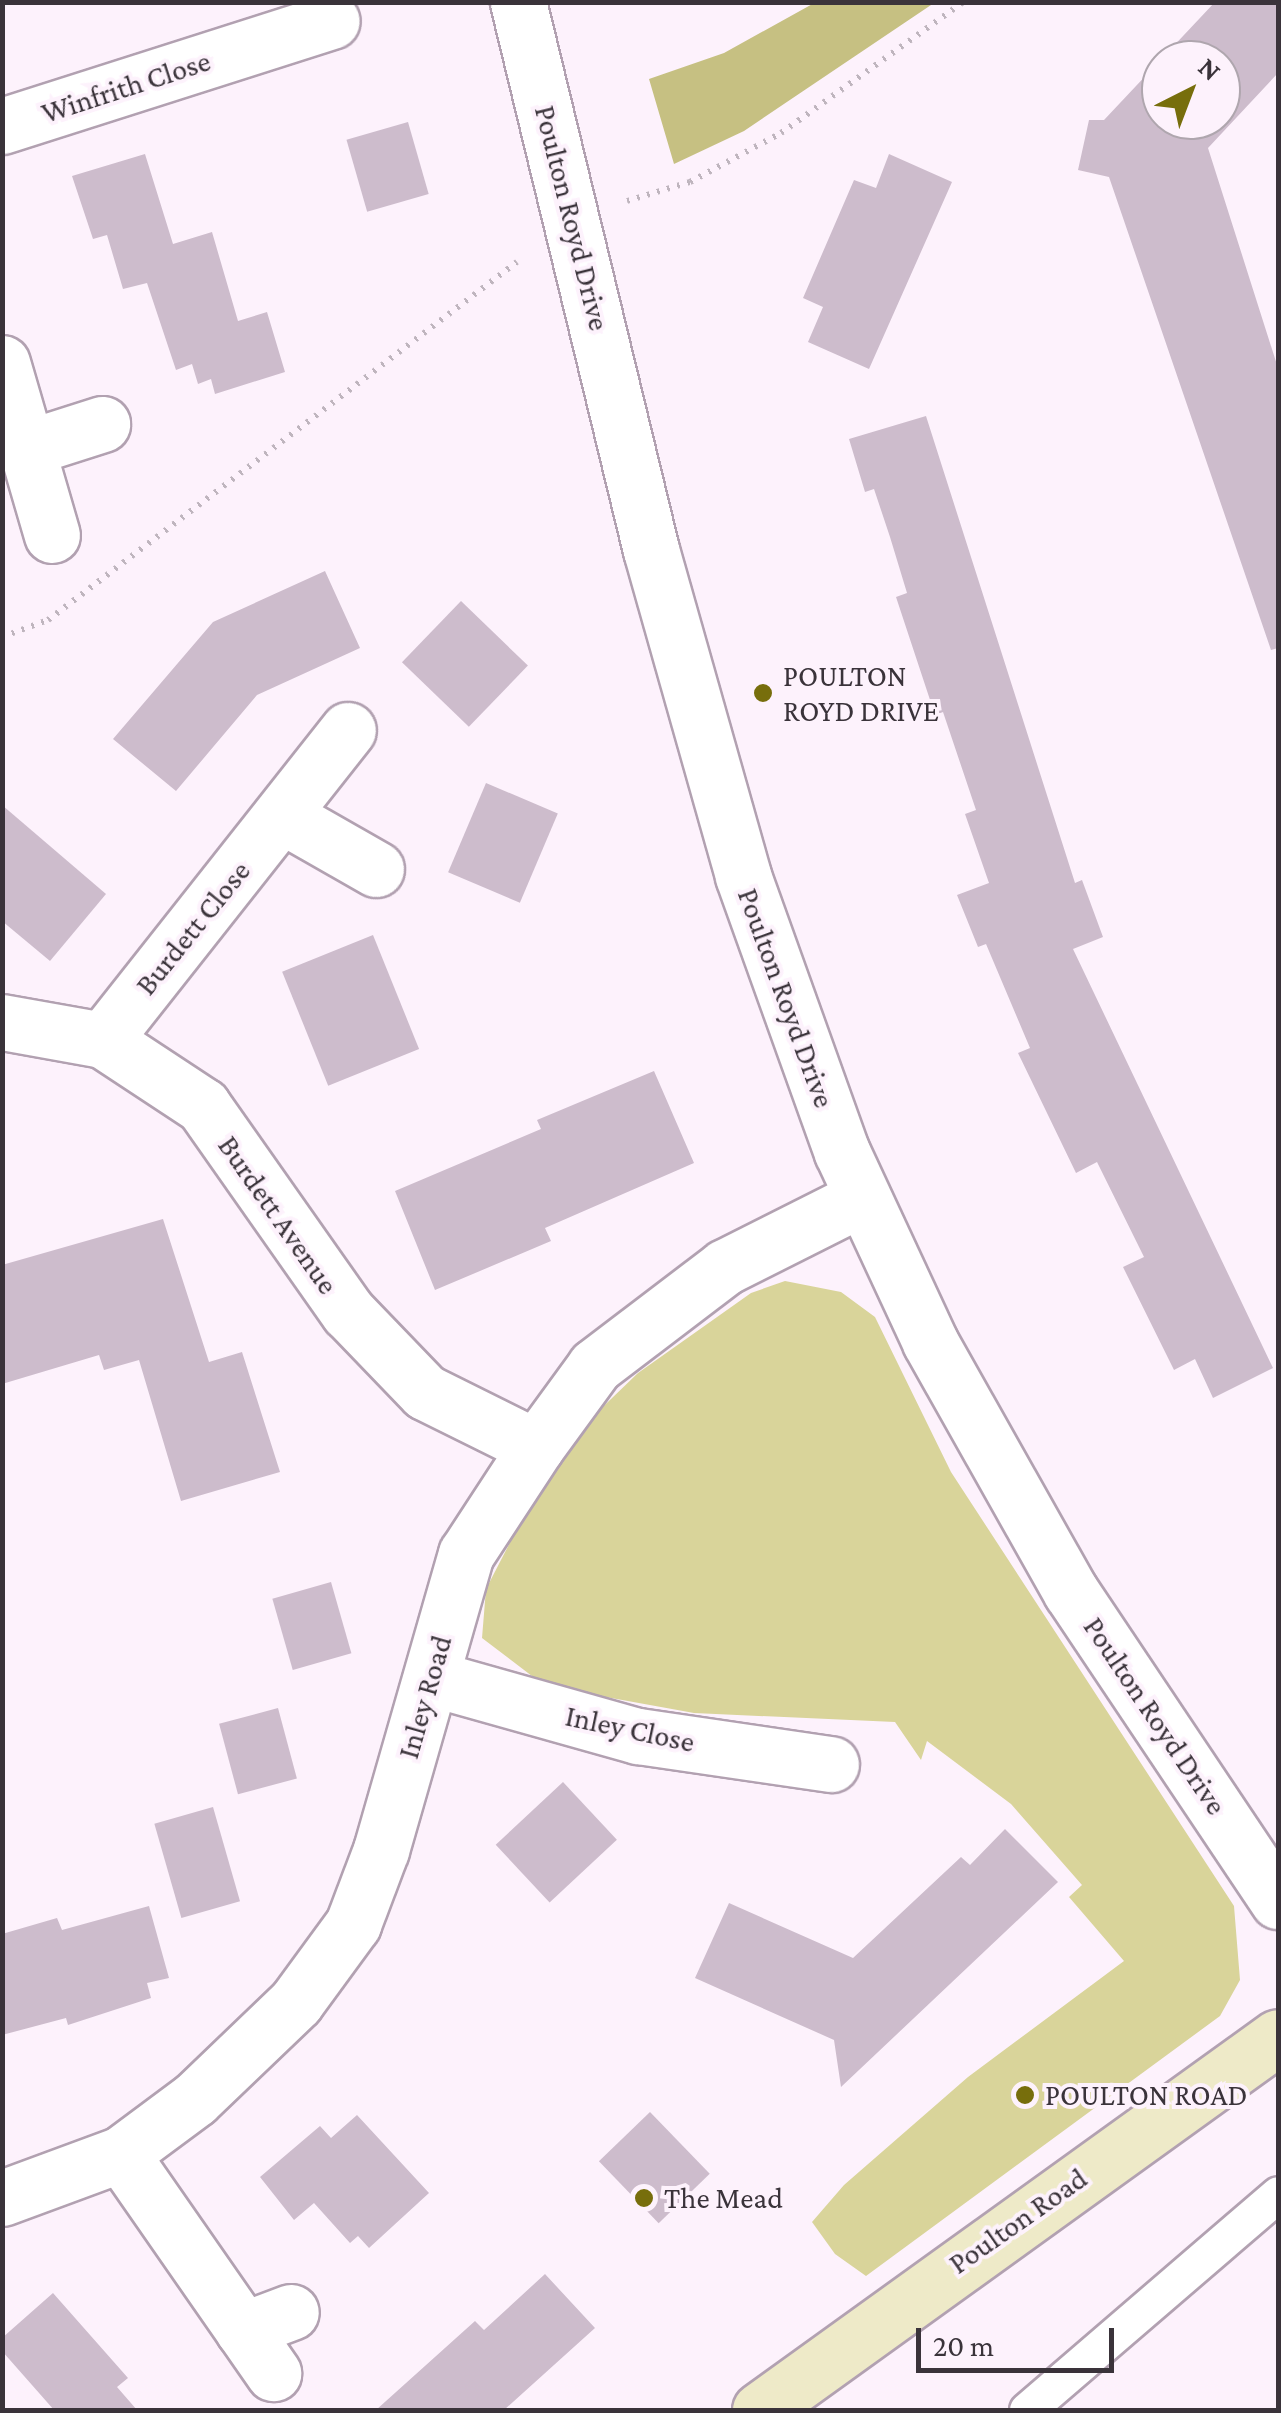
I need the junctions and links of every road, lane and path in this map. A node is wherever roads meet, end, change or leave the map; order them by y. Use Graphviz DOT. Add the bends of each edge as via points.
graph roads {
  1 [pos="518,2"];
  2 [pos="963,2"];
  3 [pos="332,21"];
  4 [pos="241,25"];
  5 [pos="2,126"];
  6 [pos="574,218"];
  7 [pos="2,364"];
  8 [pos="102,424"];
  9 [pos="27,448"];
  10 [pos="52,535"];
  11 [pos="2,637"];
  12 [pos="348,730"];
  13 [pos="284,816"];
  14 [pos="376,870"];
  15 [pos="2,1022"];
  16 [pos="103,1040"];
  17 [pos="862,1198"];
  18 [pos="536,1447"];
  19 [pos="431,1678"];
  20 [pos="832,1764"];
  21 [pos="1278,1901"];
  22 [pos="1278,2037"];
  23 [pos="122,2154"];
  24 [pos="1278,2194"];
  25 [pos="2,2198"];
  26 [pos="269,2339"];
  27 [pos="760,2410"];
  28 [pos="1027,2410"];
  1 -- 6 [label="street, Poulton Royd Drive"];
  2 -- 6 [label="path" via="781,133 690,182"];
  3 -- 4 [label="street, Winfrith Close"];
  4 -- 5 [label="street, Winfrith Close"];
  6 -- 11 [label="path" via="118,569 48,620"];
  6 -- 17 [label="street, Poulton Royd Drive" via="651,550 743,876"];
  7 -- 9 [label="street"];
  8 -- 9 [label="street"];
  9 -- 10 [label="street"];
  12 -- 13 [label="street, Burdett Close"];
  13 -- 14 [label="street"];
  13 -- 16 [label="street, Burdett Close"];
  15 -- 16 [label="street, Burdett Avenue"];
  16 -- 18 [label="street, Burdett Avenue" via="203,1106 348,1312 425,1392"];
  17 -- 18 [label="street, Inley Road" via="724,1267 596,1366"];
  17 -- 21 [label="street, Poulton Royd Drive" via="930,1342 1071,1592"];
  18 -- 19 [label="street, Inley Road" via="466,1554"];
  19 -- 20 [label="street, Inley Close" via="638,1736"];
  19 -- 23 [label="street, Inley Road" via="382,1850 352,1924 296,2002 194,2099"];
  22 -- 27 [label="street, Poulton Road"];
  23 -- 25 [label="street, Inley Road"];
  23 -- 26 [label="street"];
  24 -- 28 [label="lane"];
}
